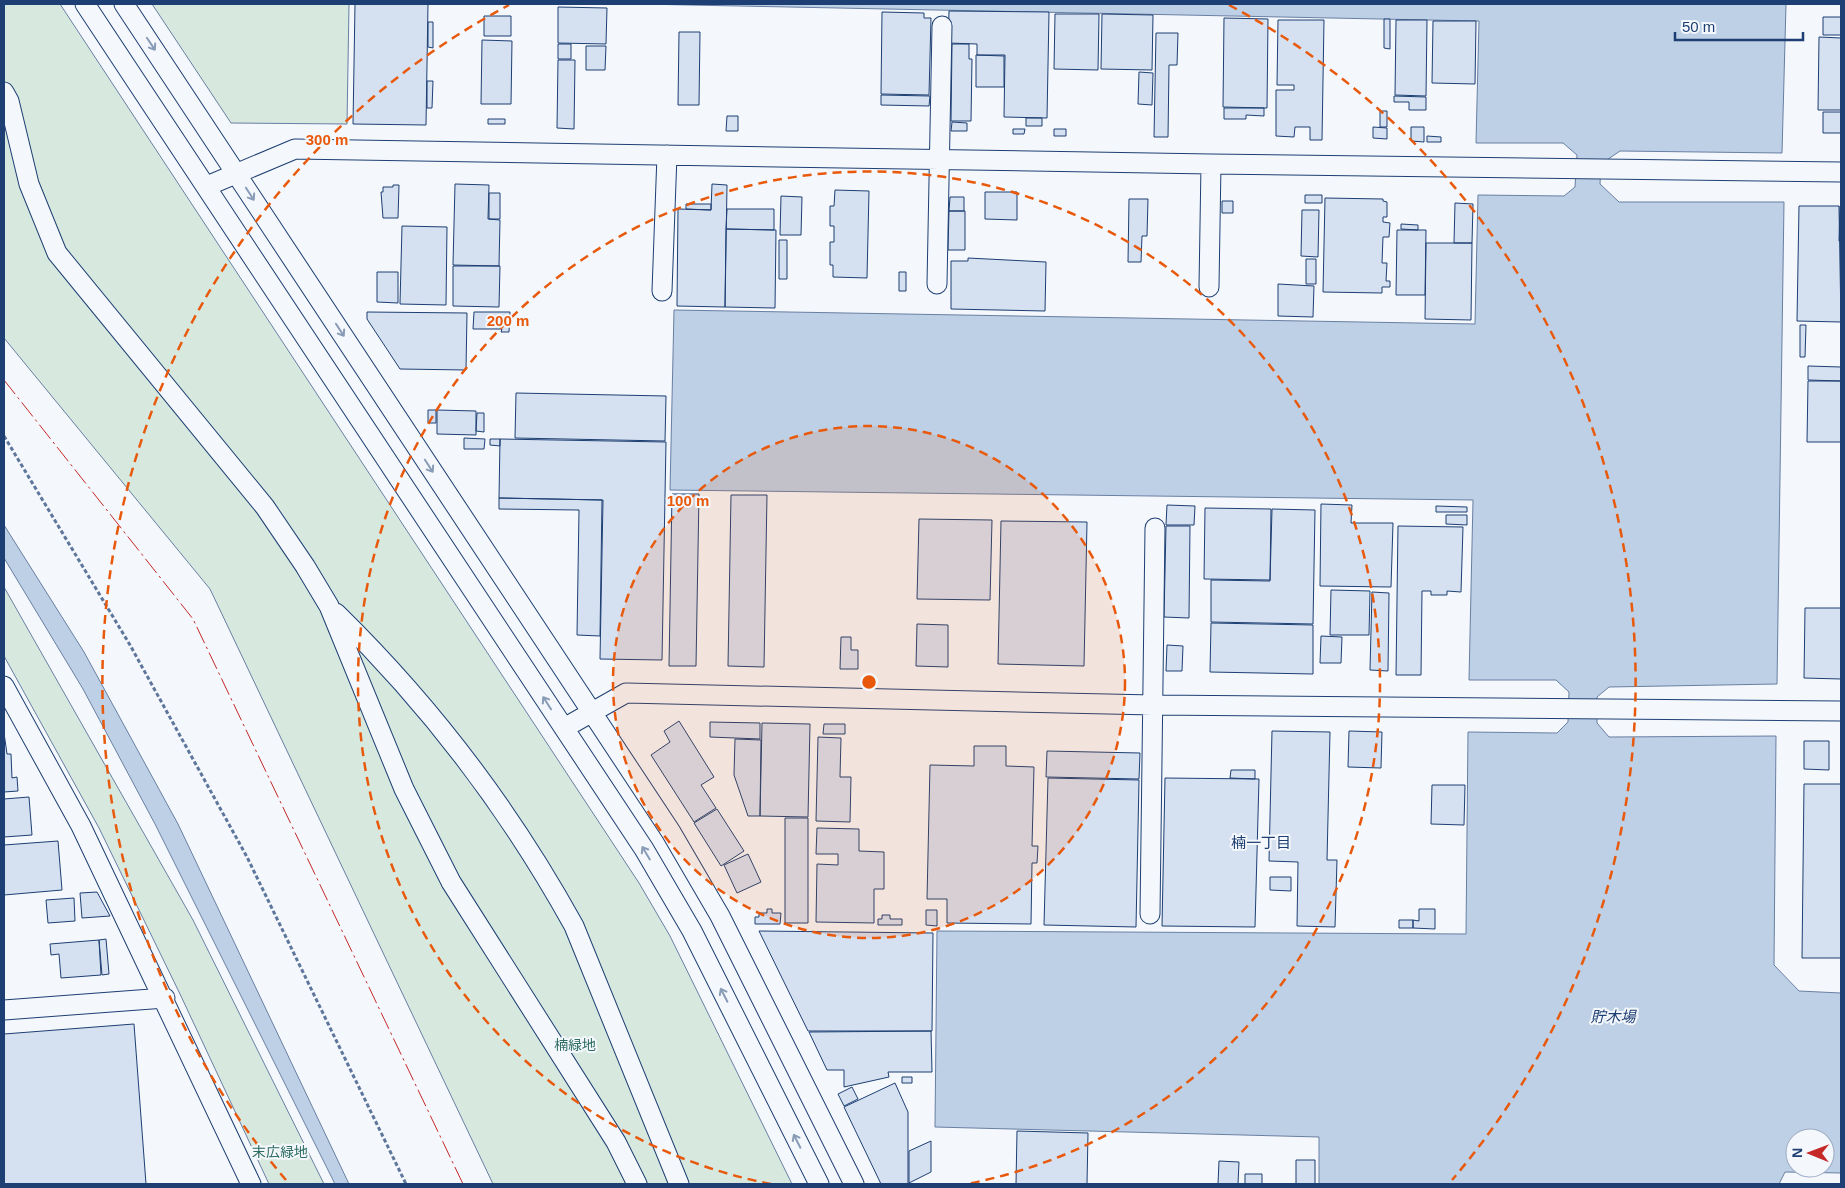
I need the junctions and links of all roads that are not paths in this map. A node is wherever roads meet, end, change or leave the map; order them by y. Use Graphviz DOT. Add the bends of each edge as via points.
graph roads {
  1 [pos="85,4"];
  2 [pos="124,4"];
  3 [pos="942,26"];
  4 [pos="4,92"];
  5 [pos="667,155"];
  6 [pos="940,160"];
  7 [pos="1211,164"];
  8 [pos="1841,172"];
  9 [pos="236,174"];
  10 [pos="207,186"];
  11 [pos="937,284"];
  12 [pos="1209,286"];
  13 [pos="662,291"];
  14 [pos="1154,528"];
  15 [pos="329,606"];
  16 [pos="4,686"];
  17 [pos="1153,705"];
  18 [pos="1841,711"];
  19 [pos="592,712"];
  20 [pos="564,728"];
  21 [pos="1150,914"];
  22 [pos="165,998"];
  23 [pos="4,1010"];
  24 [pos="251,1184"];
  25 [pos="637,1184"];
  26 [pos="679,1184"];
  27 [pos="819,1184"];
  28 [pos="854,1184"];
  1 -- 10 [label="street"];
  2 -- 9 [label="street, one-way"];
  3 -- 6 [label="street"];
  4 -- 15 [label="street" via="29,184 57,253 265,507"];
  5 -- 6 [label="street"];
  5 -- 9 [label="street" via="295,149"];
  5 -- 13 [label="street"];
  6 -- 7 [label="street"];
  6 -- 11 [label="street"];
  7 -- 8 [label="street"];
  7 -- 12 [label="street"];
  9 -- 10 [label="street"];
  9 -- 19 [label="street, one-way"];
  20 -- 10 [label="street, one-way"];
  14 -- 17 [label="street"];
  15 -- 25 [label="street" via="404,789 451,882 616,1142"];
  15 -- 26 [label="street" via="374,650 456,746 558,897 574,926"];
  16 -- 22 [label="street" via="81,826"];
  17 -- 18 [label="street"];
  17 -- 19 [label="street" via="626,693"];
  17 -- 21 [label="street"];
  19 -- 20 [label="street"];
  19 -- 28 [label="street" via="671,832 720,916"];
  27 -- 20 [label="street, one-way" via="692,931 644,849"];
  22 -- 23 [label="street"];
  22 -- 24 [label="street"];
}
